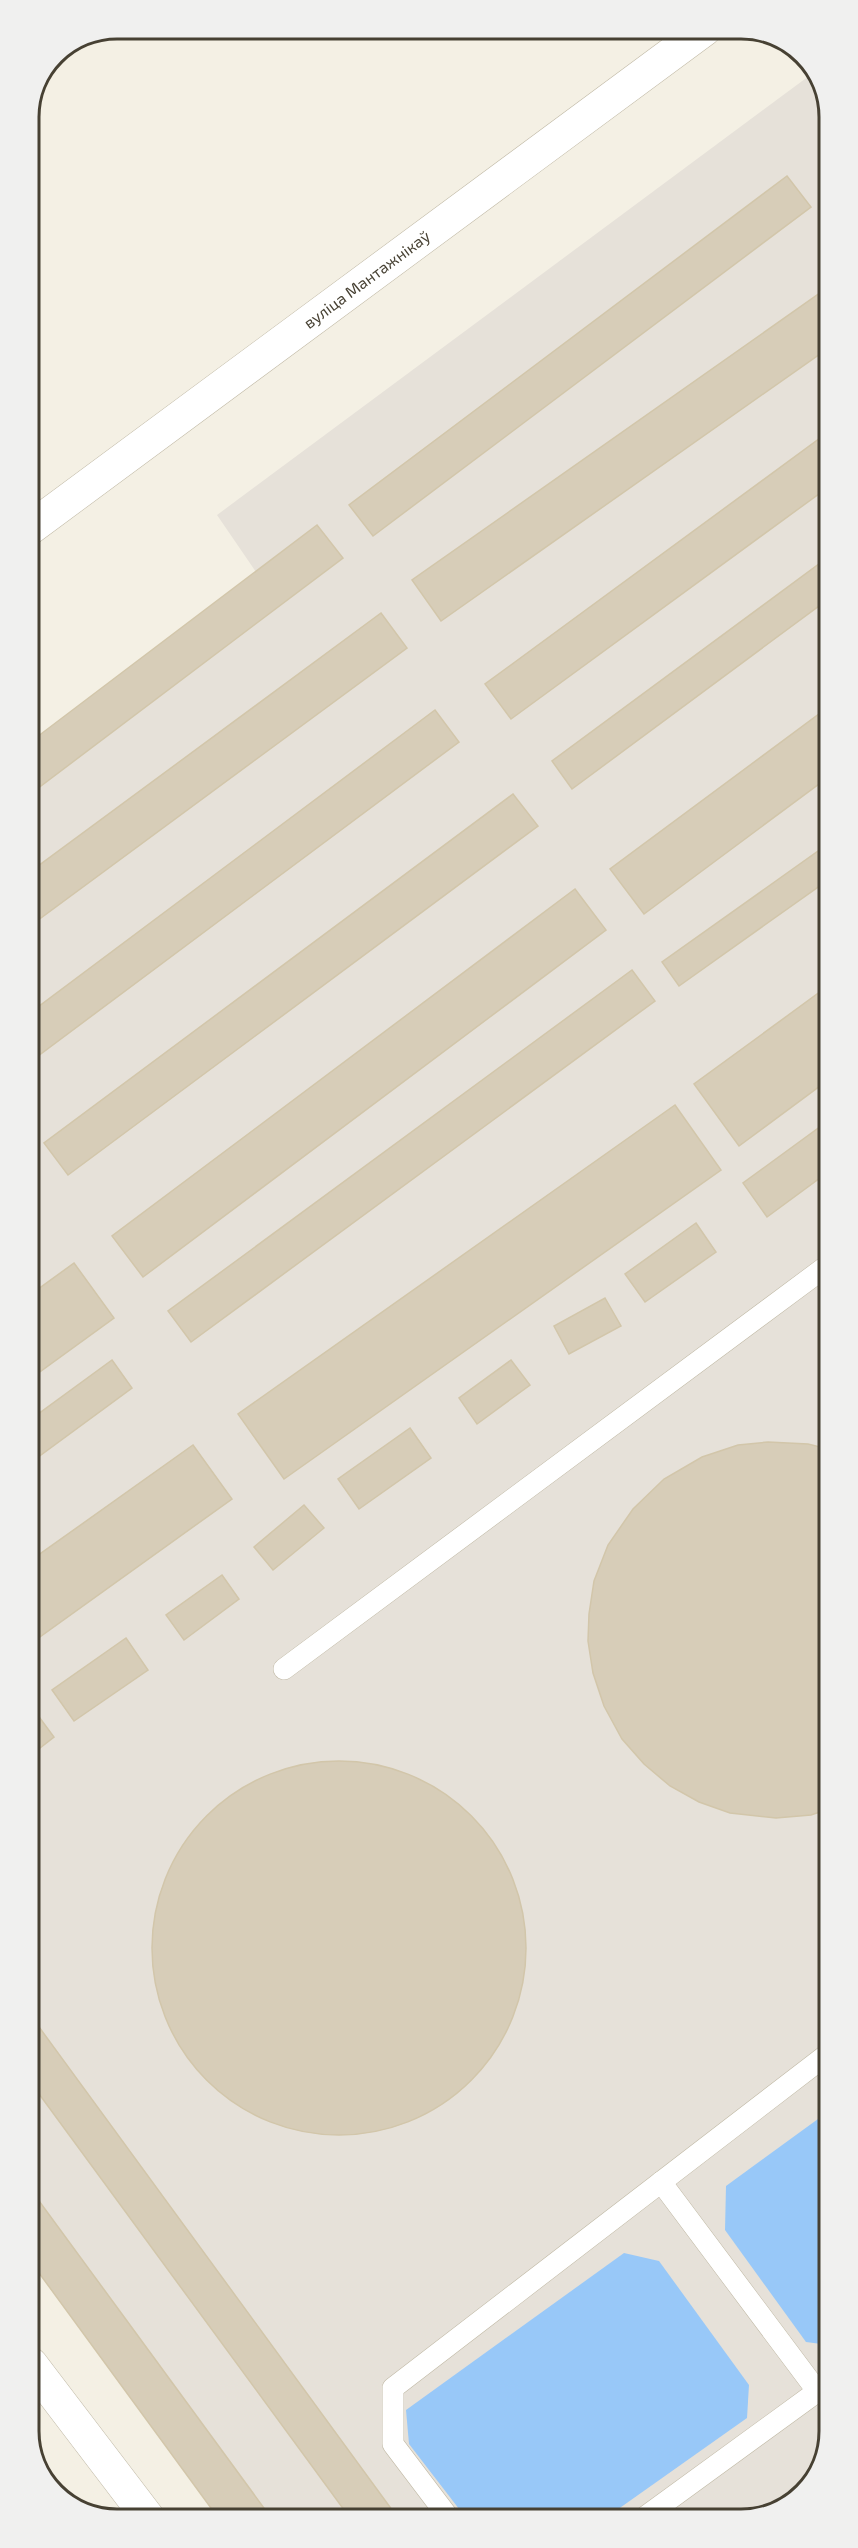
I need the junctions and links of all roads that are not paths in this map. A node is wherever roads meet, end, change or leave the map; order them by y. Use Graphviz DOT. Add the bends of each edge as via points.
graph roads {
  1 [pos="691,39"];
  2 [pos="39,522"];
  3 [pos="819,1272"];
  4 [pos="284,1669"];
  5 [pos="819,2062"];
  6 [pos="661,2182"];
  7 [pos="39,2375"];
  8 [pos="819,2381"];
  9 [pos="819,2391"];
  10 [pos="141,2509"];
  11 [pos="442,2509"];
  12 [pos="656,2509"];
  1 -- 2 [label="street, вуліца Мантажнікаў"];
  3 -- 4 [label="lane"];
  5 -- 6 [label="lane"];
  6 -- 8 [label="lane"];
  6 -- 11 [label="lane" via="393,2388 393,2444"];
  7 -- 10 [label="street"];
  9 -- 12 [label="lane"];
}
